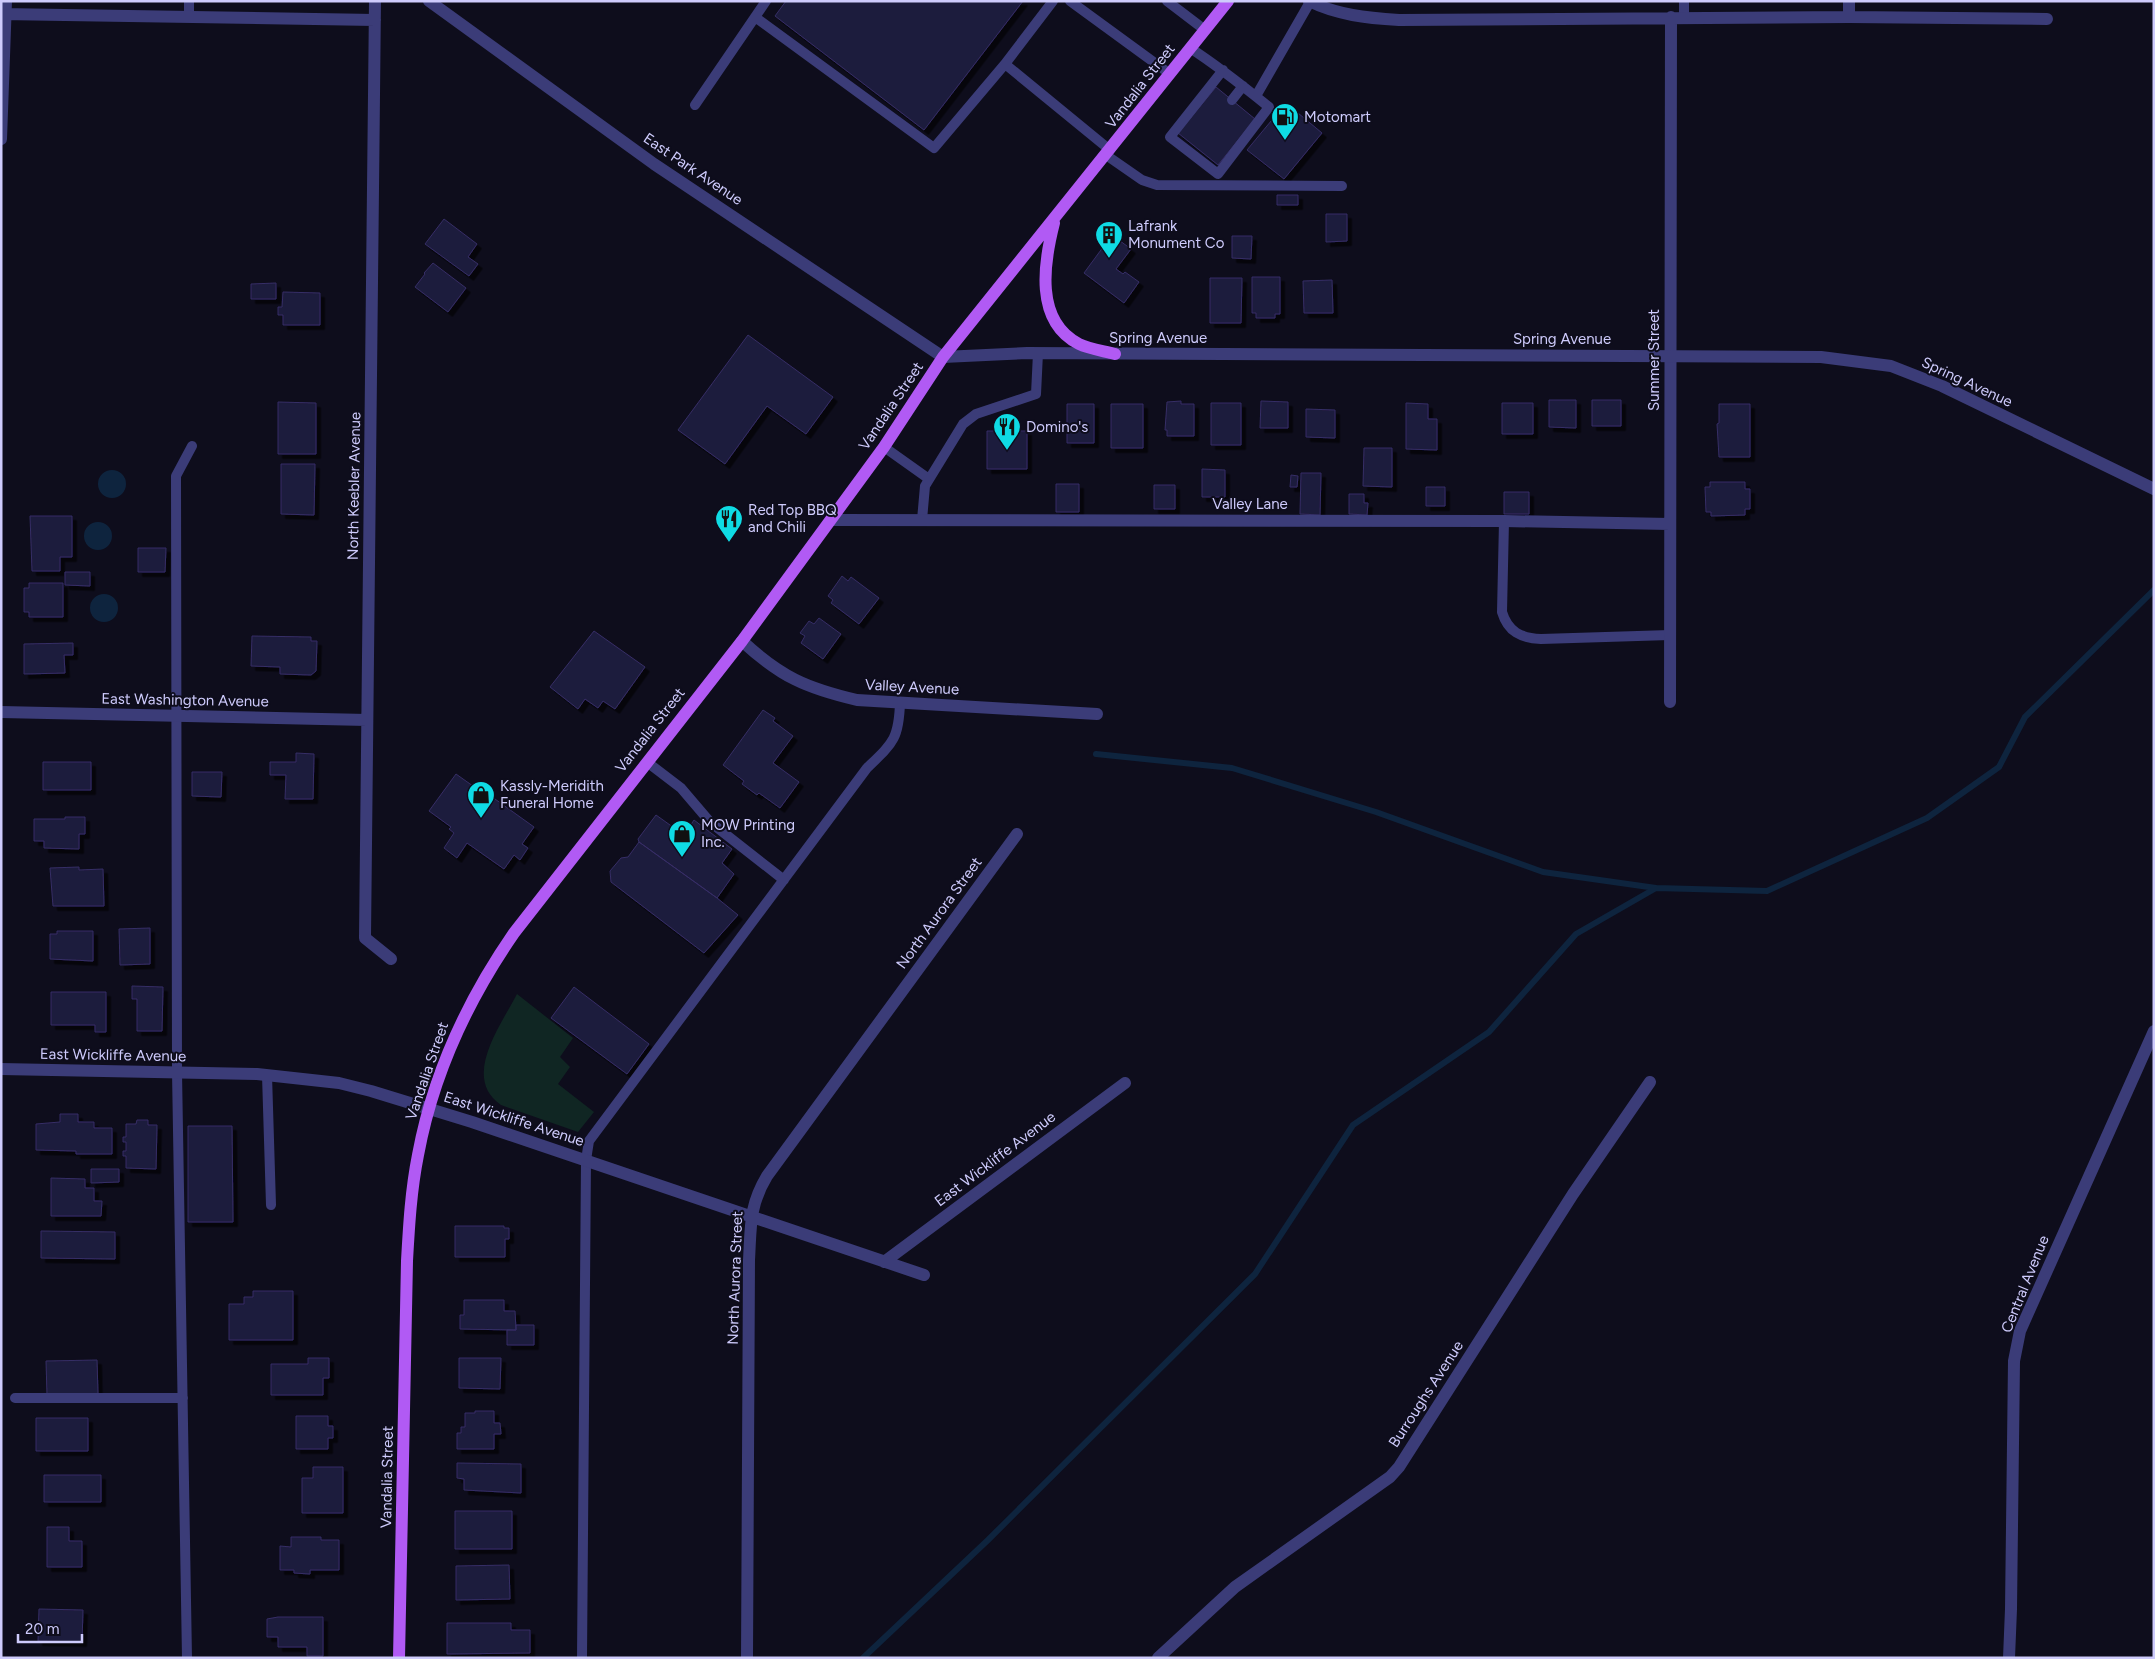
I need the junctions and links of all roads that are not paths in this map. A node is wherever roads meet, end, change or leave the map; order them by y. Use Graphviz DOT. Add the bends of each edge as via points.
graph roads {
  1 [pos="190,1"];
  2 [pos="375,1"];
  3 [pos="429,1"];
  4 [pos="766,1"];
  5 [pos="1053,1"];
  6 [pos="1070,1"];
  7 [pos="1167,1"];
  8 [pos="1228,1"];
  9 [pos="1684,1"];
  10 [pos="1849,1"];
  11 [pos="1309,2"];
  12 [pos="4,10"];
  13 [pos="189,16"];
  14 [pos="755,17"];
  15 [pos="1849,17"];
  16 [pos="1671,18"];
  17 [pos="1684,18"];
  18 [pos="2047,19"];
  19 [pos="375,20"];
  20 [pos="1205,30"];
  21 [pos="1190,48"];
  22 [pos="1006,64"];
  23 [pos="1223,70"];
  24 [pos="1170,74"];
  25 [pos="1243,86"];
  26 [pos="1256,96"];
  27 [pos="1232,100"];
  28 [pos="696,105"];
  29 [pos="1,139"];
  30 [pos="1108,153"];
  31 [pos="1218,174"];
  32 [pos="1208,186"];
  33 [pos="1342,186"];
  34 [pos="1054,220"];
  35 [pos="1038,353"];
  36 [pos="1115,354"];
  37 [pos="1670,355"];
  38 [pos="943,356"];
  39 [pos="192,446"];
  40 [pos="884,447"];
  41 [pos="929,479"];
  42 [pos="2154,489"];
  43 [pos="831,520"];
  44 [pos="922,520"];
  45 [pos="1504,521"];
  46 [pos="1670,524"];
  47 [pos="1670,635"];
  48 [pos="742,641"];
  49 [pos="900,702"];
  50 [pos="1670,702"];
  51 [pos="1,712"];
  52 [pos="1097,714"];
  53 [pos="177,716"];
  54 [pos="367,720"];
  55 [pos="646,762"];
  56 [pos="1017,834"];
  57 [pos="784,880"];
  58 [pos="391,959"];
  59 [pos="2154,1031"];
  60 [pos="1,1069"];
  61 [pos="177,1072"];
  62 [pos="267,1075"];
  63 [pos="1650,1082"];
  64 [pos="1125,1083"];
  65 [pos="429,1108"];
  66 [pos="586,1160"];
  67 [pos="271,1205"];
  68 [pos="751,1217"];
  69 [pos="884,1262"];
  70 [pos="924,1276"];
  71 [pos="15,1398"];
  72 [pos="183,1398"];
  73 [pos="187,1658"];
  74 [pos="399,1658"];
  75 [pos="582,1658"];
  76 [pos="747,1658"];
  77 [pos="1158,1658"];
  78 [pos="2009,1658"];
  1 -- 13 [label="lane"];
  2 -- 19 [label="street, North Keebler Avenue"];
  3 -- 38 [label="street, East Park Avenue" via="654,164"];
  4 -- 14 [label="lane"];
  5 -- 22 [label="lane"];
  6 -- 24 [label="lane"];
  7 -- 20 [label="lane"];
  8 -- 20 [label="main road, Vandalia Street"];
  9 -- 17 [label="lane"];
  10 -- 15 [label="street"];
  11 -- 16 [label="street" via="1336,12 1379,19"];
  11 -- 26 [label="lane"];
  12 -- 13 [label="street"];
  12 -- 29 [label="street"];
  13 -- 19 [label="street"];
  14 -- 22 [label="lane" via="934,148"];
  14 -- 28 [label="lane"];
  15 -- 17 [label="street"];
  15 -- 18 [label="street"];
  16 -- 17 [label="street"];
  16 -- 37 [label="street, Summer Street"];
  19 -- 54 [label="street, North Keebler Avenue"];
  20 -- 21 [label="main road, Vandalia Street"];
  21 -- 23 [label="lane"];
  21 -- 24 [label="main road, Vandalia Street"];
  22 -- 30 [label="lane"];
  23 -- 25 [label="lane"];
  23 -- 31 [label="lane" via="1170,137 1193,150"];
  24 -- 30 [label="main road, Vandalia Street"];
  25 -- 26 [label="lane"];
  25 -- 27 [label="lane"];
  26 -- 31 [label="lane" via="1269,107"];
  30 -- 32 [label="lane" via="1149,183"];
  30 -- 34 [label="main road, Vandalia Street"];
  31 -- 32 [label="lane"];
  32 -- 33 [label="lane"];
  34 -- 36 [label="main road" via="1046,256 1046,294 1055,323 1079,344"];
  34 -- 38 [label="main road, Vandalia Street"];
  35 -- 36 [label="street, Spring Avenue"];
  35 -- 38 [label="street, Spring Avenue"];
  35 -- 41 [label="lane" via="1036,394 968,419"];
  36 -- 37 [label="street, Spring Avenue"];
  37 -- 42 [label="street, Spring Avenue" via="1821,357 1891,366 1942,386"];
  37 -- 46 [label="street, Summer Street"];
  38 -- 40 [label="main road, Vandalia Street"];
  39 -- 53 [label="lane" via="176,476"];
  40 -- 41 [label="lane"];
  40 -- 43 [label="main road, Vandalia Street"];
  41 -- 44 [label="lane" via="923,495"];
  43 -- 44 [label="street, Valley Lane"];
  43 -- 48 [label="main road, Vandalia Street"];
  44 -- 45 [label="street, Valley Lane"];
  45 -- 46 [label="street, Valley Lane"];
  45 -- 47 [label="lane" via="1502,612 1515,632 1542,639"];
  46 -- 47 [label="street, Summer Street"];
  47 -- 50 [label="street, Summer Street"];
  48 -- 49 [label="street, Valley Avenue" via="764,661 820,691 858,700"];
  48 -- 55 [label="main road, Vandalia Street"];
  49 -- 52 [label="street, Valley Avenue"];
  49 -- 57 [label="lane" via="892,744 867,768"];
  51 -- 53 [label="street, East Washington Avenue"];
  53 -- 54 [label="street, East Washington Avenue"];
  53 -- 61 [label="lane"];
  54 -- 58 [label="street, North Keebler Avenue" via="364,938"];
  55 -- 57 [label="lane" via="681,788 710,822"];
  55 -- 65 [label="main road, Vandalia Street" via="496,958 452,1041"];
  56 -- 68 [label="street, North Aurora Street" via="767,1176 756,1193"];
  57 -- 66 [label="lane" via="589,1141"];
  59 -- 78 [label="street, Central Avenue" via="2020,1331 2014,1361"];
  60 -- 61 [label="street, East Wickliffe Avenue"];
  61 -- 62 [label="street, East Wickliffe Avenue"];
  61 -- 72 [label="lane"];
  62 -- 65 [label="street, East Wickliffe Avenue" via="339,1084"];
  62 -- 67 [label="lane"];
  63 -- 77 [label="street, Burroughs Avenue" via="1573,1194 1398,1468 1390,1477 1235,1587"];
  64 -- 69 [label="street, East Wickliffe Avenue"];
  65 -- 66 [label="street, East Wickliffe Avenue"];
  65 -- 74 [label="main road, Vandalia Street" via="413,1186 407,1261"];
  66 -- 68 [label="street, East Wickliffe Avenue"];
  66 -- 75 [label="lane"];
  68 -- 69 [label="street, East Wickliffe Avenue"];
  68 -- 76 [label="street, North Aurora Street"];
  69 -- 70 [label="street, East Wickliffe Avenue"];
  71 -- 72 [label="lane"];
  72 -- 73 [label="lane"];
}
